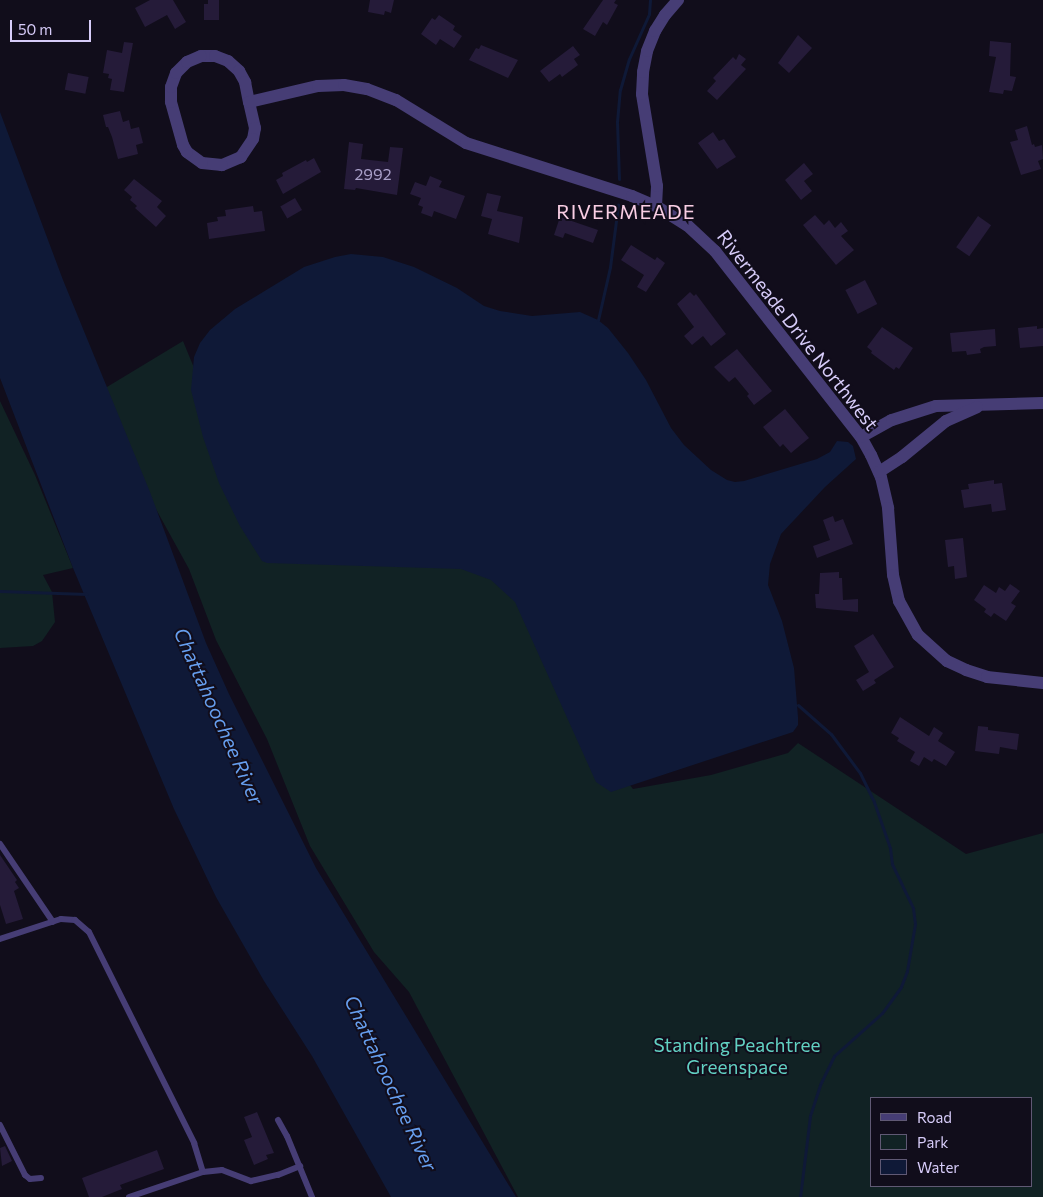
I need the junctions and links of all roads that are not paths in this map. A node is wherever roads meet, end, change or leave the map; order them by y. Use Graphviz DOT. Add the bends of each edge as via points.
graph roads {
  1 [pos="678,0"];
  2 [pos="250,102"];
  3 [pos="656,206"];
  4 [pos="1043,403"];
  5 [pos="977,407"];
  6 [pos="861,437"];
  7 [pos="878,472"];
  8 [pos="1043,683"];
  9 [pos="0,844"];
  10 [pos="53,922"];
  11 [pos="0,939"];
  12 [pos="278,1120"];
  13 [pos="0,1125"];
  14 [pos="300,1166"];
  15 [pos="203,1172"];
  16 [pos="41,1178"];
  17 [pos="129,1197"];
  18 [pos="312,1197"];
  1 -- 3 [label="street" via="655,31 643,72 642,94 657,186"];
  2 -- 2 [label="street" via="239,71 228,61 215,56 201,56 187,62 176,73 171,87 171,102 183,145 194,158 210,165 232,163 249,148 255,128"];
  2 -- 3 [label="street, Rivermeade Drive Northwest" via="318,86 344,85 367,89 396,100 466,143"];
  3 -- 6 [label="street, Rivermeade Drive Northwest" via="687,225 715,251"];
  4 -- 5 [label="street"];
  5 -- 6 [label="street" via="952,405 920,410 892,420"];
  5 -- 7 [label="street" via="946,421"];
  6 -- 7 [label="street, Rivermeade Drive Northwest"];
  7 -- 8 [label="street, Rivermeade Drive Northwest" via="888,508 893,575 899,601 918,635 947,661 966,670 995,678"];
  9 -- 10 [label="lane"];
  10 -- 11 [label="lane"];
  10 -- 15 [label="lane" via="75,920 90,932 194,1143"];
  12 -- 14 [label="lane"];
  13 -- 16 [label="lane" via="25,1175 30,1179"];
  14 -- 15 [label="lane" via="251,1181 222,1170"];
  14 -- 18 [label="lane"];
  15 -- 17 [label="lane"];
}
